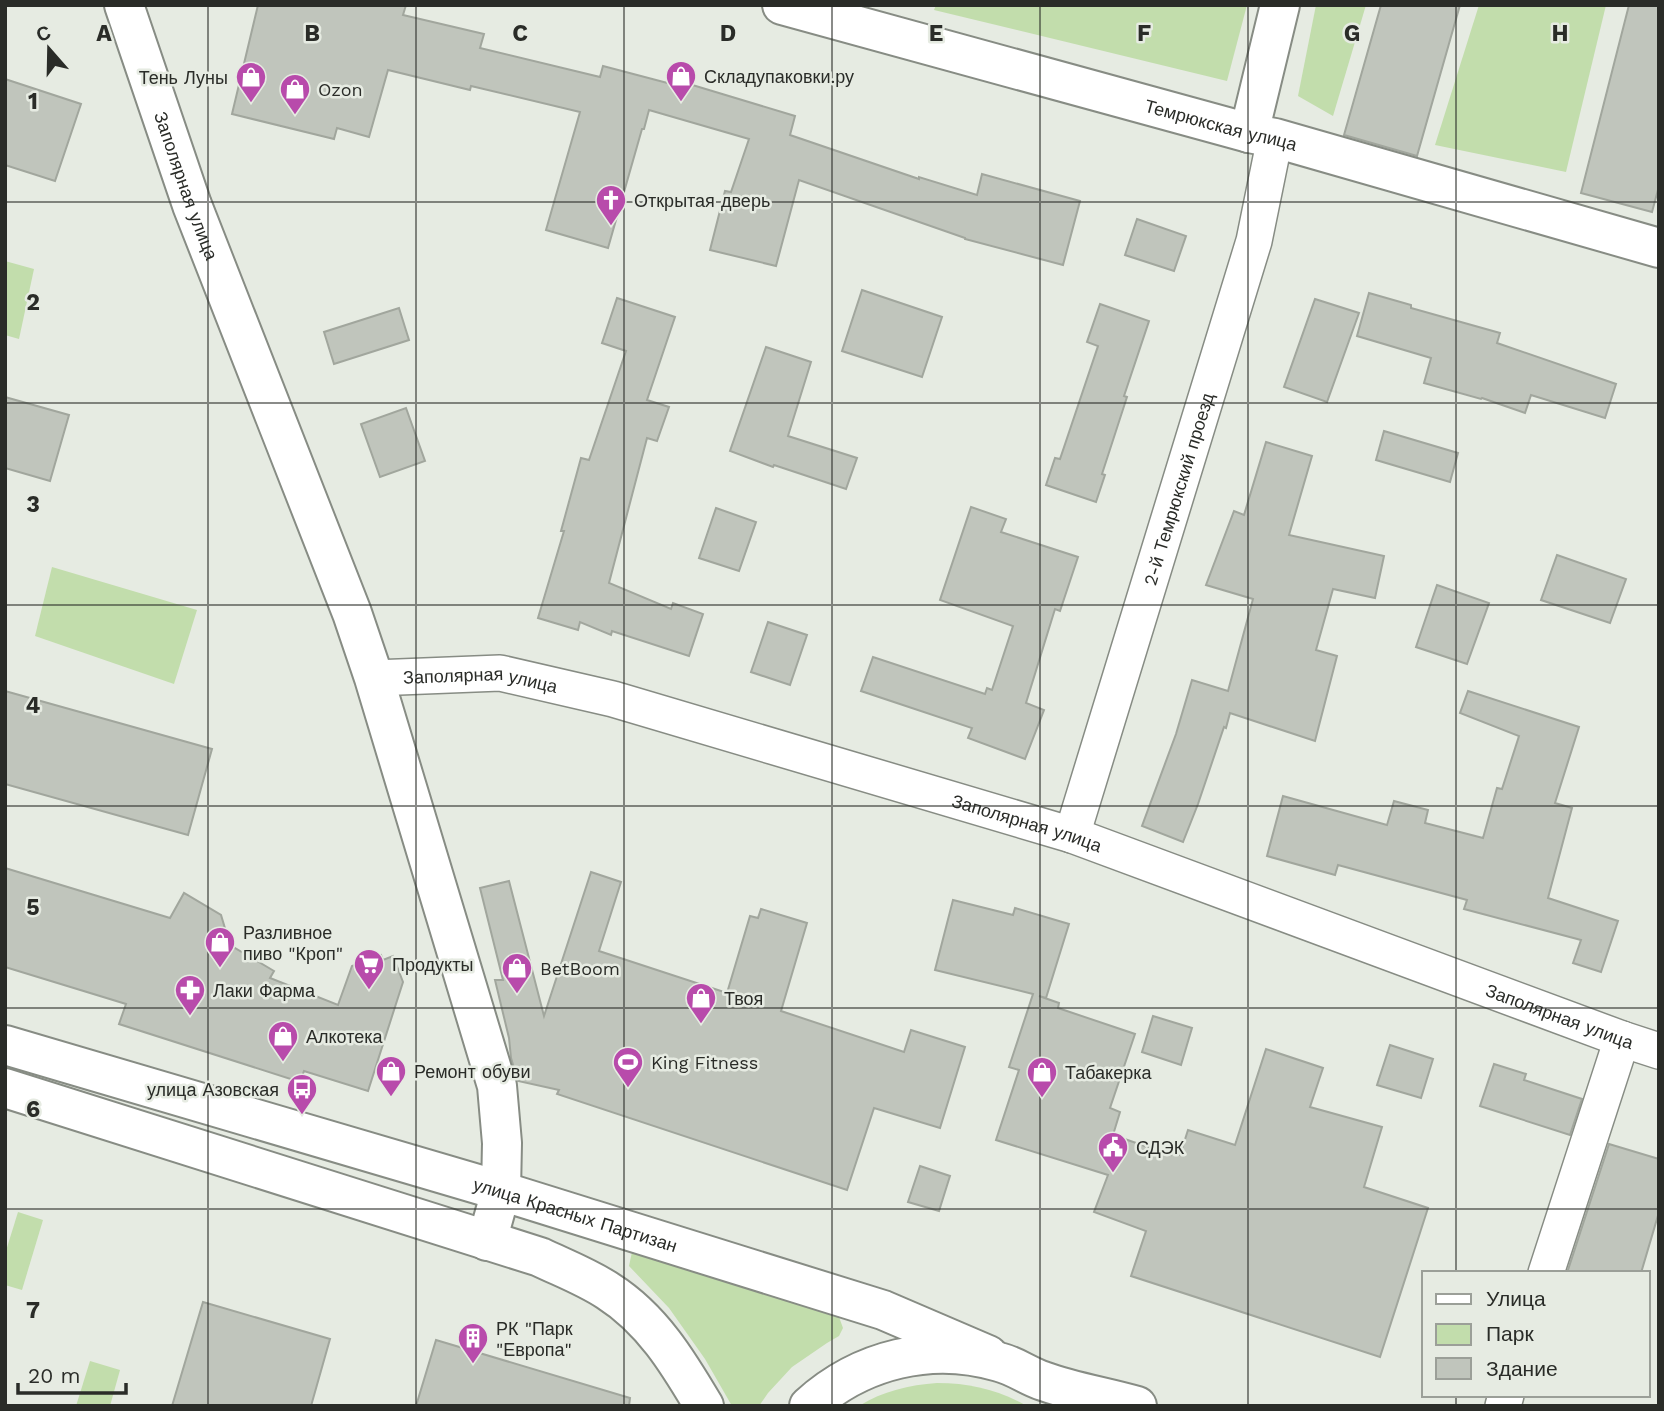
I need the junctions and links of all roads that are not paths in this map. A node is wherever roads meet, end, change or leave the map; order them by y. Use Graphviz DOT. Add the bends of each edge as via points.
graph roads {
  1 [pos="124,5"];
  2 [pos="782,5"];
  3 [pos="1280,5"];
  4 [pos="1262,135"];
  5 [pos="1659,248"];
  6 [pos="374,678"];
  7 [pos="1072,835"];
  8 [pos="1622,1039"];
  9 [pos="5,1045"];
  10 [pos="1659,1051"];
  11 [pos="5,1088"];
  12 [pos="501,1191"];
  13 [pos="487,1241"];
  14 [pos="1547,1271"];
  15 [pos="1031,1375"];
  16 [pos="704,1406"];
  17 [pos="809,1406"];
  18 [pos="1076,1406"];
  19 [pos="1137,1406"];
  1 -- 6 [label="main road, Заполярная улица" via="191,205"];
  2 -- 4 [label="main road, Темрюкская улица"];
  3 -- 4 [label="main road"];
  4 -- 5 [label="main road, Темрюкская улица"];
  4 -- 7 [label="street, 2-й Темрюкский проезд" via="1254,241"];
  6 -- 7 [label="street, Заполярная улица" via="500,673 613,699"];
  6 -- 12 [label="main road, Заполярная улица" via="497,1086"];
  7 -- 8 [label="street, Заполярная улица"];
  8 -- 10 [label="street, Заполярная улица"];
  8 -- 14 [label="street"];
  9 -- 12 [label="main road, улица Красных Партизан"];
  11 -- 13 [label="main road"];
  12 -- 13 [label="main road, Заполярная улица"];
  12 -- 15 [label="main road, улица Красных Партизан" via="883,1310"];
  13 -- 16 [label="main road" via="540,1257 589,1279 626,1304 660,1337"];
  15 -- 17 [label="main road" via="965,1354 910,1356 858,1372"];
  15 -- 18 [label="main road"];
  15 -- 19 [label="main road, улица Красных Партизан"];
}
